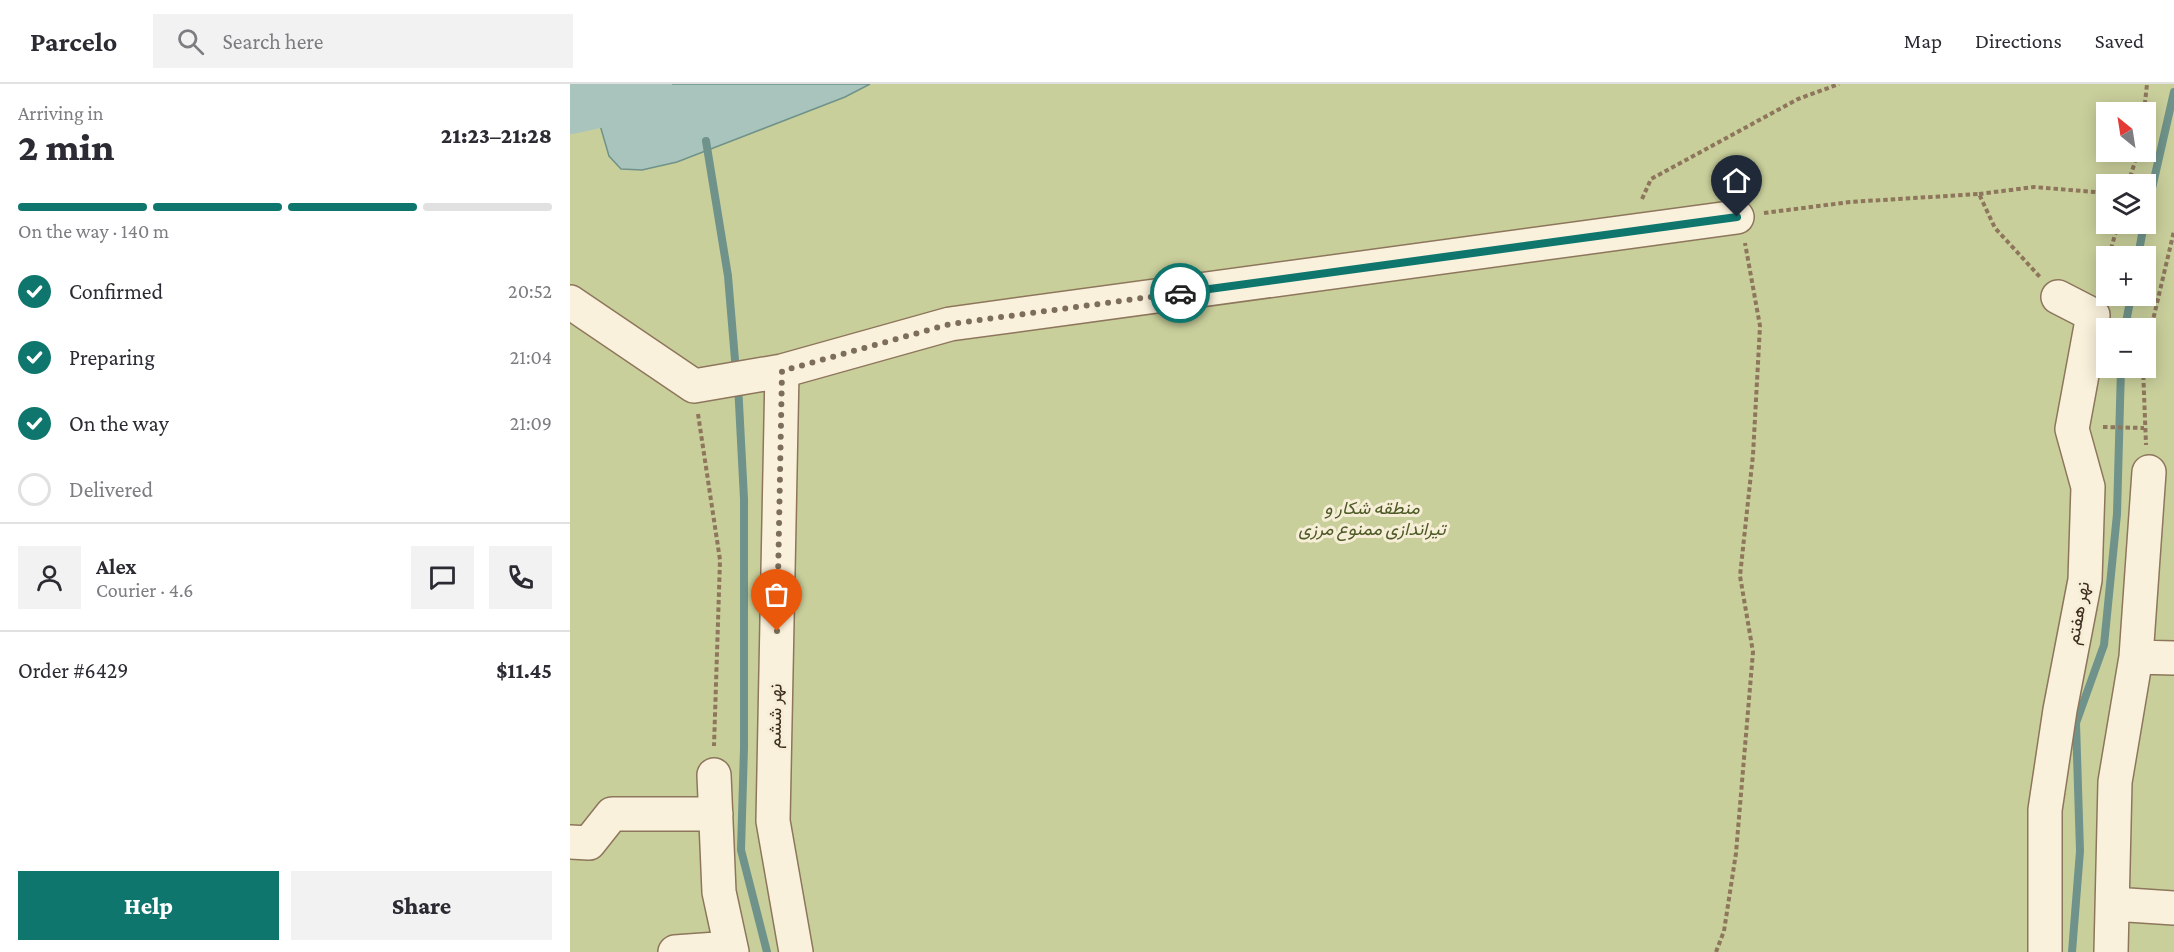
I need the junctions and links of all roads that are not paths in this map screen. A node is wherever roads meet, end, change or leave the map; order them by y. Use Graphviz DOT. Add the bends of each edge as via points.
graph roads {
  1 [pos="1737,217"];
  2 [pos="2058,297"];
  3 [pos="570,302"];
  4 [pos="770,373"];
  5 [pos="2149,472"];
  6 [pos="2136,657"];
  7 [pos="2174,658"];
  8 [pos="714,775"];
  9 [pos="716,814"];
  10 [pos="570,842"];
  11 [pos="2112,904"];
  12 [pos="2174,908"];
  13 [pos="731,950"];
  14 [pos="675,952"];
  15 [pos="795,952"];
  16 [pos="2045,952"];
  17 [pos="2111,952"];
  1 -- 4 [label="street" via="950,324"];
  2 -- 16 [label="street, نهر هفتم" via="2093,315 2072,429 2088,487 2085,580 2045,810"];
  3 -- 4 [label="street" via="703,384"];
  4 -- 15 [label="street, نهر ششم" via="773,821"];
  5 -- 6 [label="street"];
  6 -- 7 [label="street"];
  6 -- 11 [label="street" via="2115,782"];
  8 -- 9 [label="street"];
  9 -- 10 [label="street" via="612,814 589,843"];
  9 -- 13 [label="street" via="719,892"];
  11 -- 12 [label="street"];
  11 -- 17 [label="street"];
  13 -- 14 [label="street"];
}
